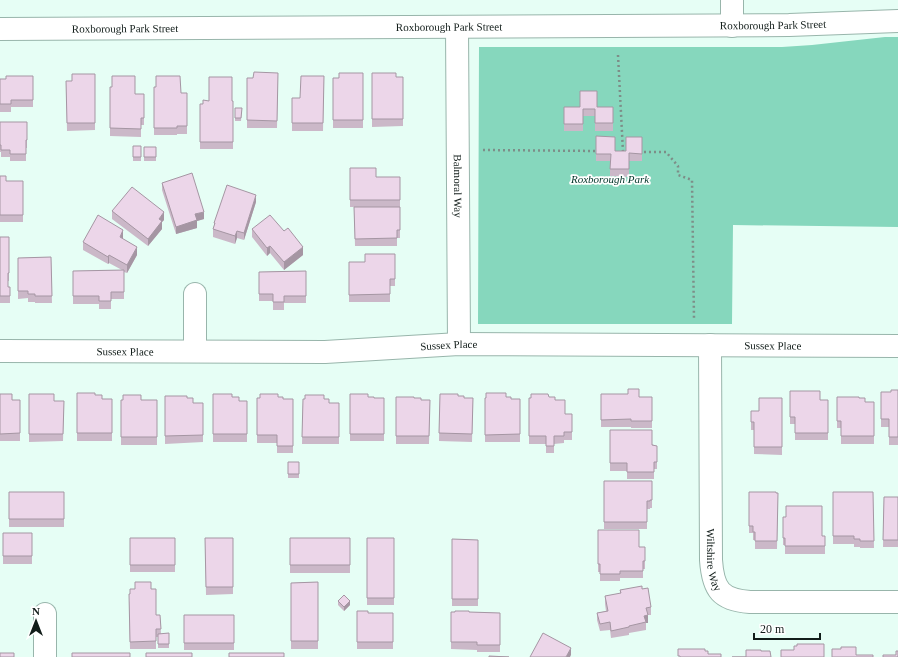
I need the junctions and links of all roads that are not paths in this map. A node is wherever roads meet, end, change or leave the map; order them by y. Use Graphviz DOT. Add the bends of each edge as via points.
graph roads {
  1 [pos="732,0"];
  2 [pos="898,21"];
  3 [pos="732,26"];
  4 [pos="458,27"];
  5 [pos="0,29"];
  6 [pos="195,294"];
  7 [pos="459,344"];
  8 [pos="710,345"];
  9 [pos="898,346"];
  10 [pos="0,351"];
  11 [pos="195,351"];
  12 [pos="898,602"];
  13 [pos="45,614"];
  14 [pos="45,657"];
  1 -- 3 [label="street"];
  2 -- 3 [label="street, Roxborough Park Street"];
  3 -- 4 [label="street, Roxborough Park Street"];
  4 -- 5 [label="street, Roxborough Park Street"];
  4 -- 7 [label="street, Balmoral Way"];
  6 -- 11 [label="street"];
  7 -- 8 [label="street, Sussex Place"];
  7 -- 11 [label="street, Sussex Place" via="325,352"];
  8 -- 9 [label="street, Sussex Place"];
  8 -- 12 [label="street, Wiltshire Way" via="711,571 719,591 728,598 750,602"];
  10 -- 11 [label="street, Sussex Place"];
  13 -- 14 [label="street"];
}
